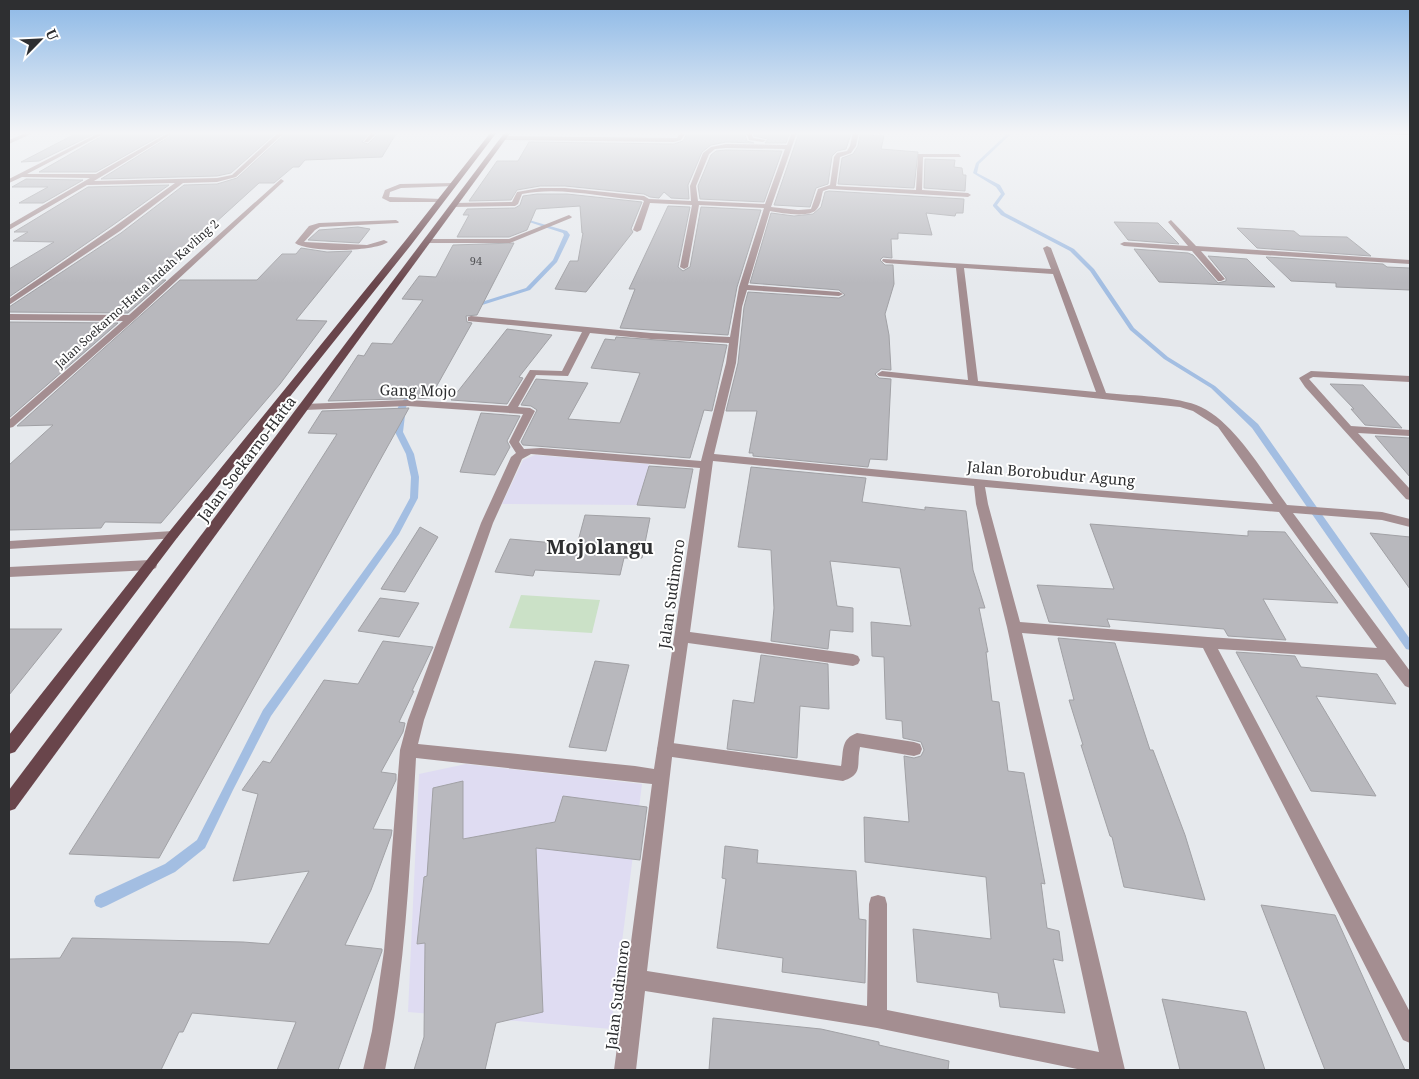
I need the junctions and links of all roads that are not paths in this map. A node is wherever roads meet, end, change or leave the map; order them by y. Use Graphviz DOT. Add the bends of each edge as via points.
graph roads {
  1 [pos="147,182"];
  2 [pos="180,182"];
  3 [pos="281,182"];
  4 [pos="455,182"];
  5 [pos="469,182"];
  6 [pos="695,182"];
  7 [pos="776,182"];
  8 [pos="834,182"];
  9 [pos="919,182"];
  10 [pos="86,183"];
  11 [pos="429,185"];
  12 [pos="452,185"];
  13 [pos="833,187"];
  14 [pos="919,191"];
  15 [pos="968,195"];
  16 [pos="416,200"];
  17 [pos="440,200"];
  18 [pos="647,201"];
  19 [pos="695,203"];
  20 [pos="454,205"];
  21 [pos="768,207"];
  22 [pos="569,218"];
  23 [pos="396,222"];
  24 [pos="1171,222"];
  25 [pos="9,228"];
  26 [pos="636,230"];
  27 [pos="384,242"];
  28 [pos="428,242"];
  29 [pos="1124,244"];
  30 [pos="1047,248"];
  31 [pos="1195,248"];
  32 [pos="886,261"];
  33 [pos="1410,262"];
  34 [pos="960,266"];
  35 [pos="684,267"];
  36 [pos="1056,272"];
  37 [pos="379,279"];
  38 [pos="399,279"];
  39 [pos="1221,279"];
  40 [pos="744,287"];
  41 [pos="839,294"];
  42 [pos="9,303"];
  43 [pos="9,317"];
  44 [pos="131,318"];
  45 [pos="471,319"];
  46 [pos="588,331"];
  47 [pos="732,340"];
  48 [pos="882,374"];
  49 [pos="1410,379"];
  50 [pos="973,383"];
  51 [pos="1102,396"];
  52 [pos="304,407"];
  53 [pos="511,410"];
  54 [pos="9,425"];
  55 [pos="1350,429"];
  56 [pos="1410,433"];
  57 [pos="522,454"];
  58 [pos="707,461"];
  59 [pos="979,483"];
  60 [pos="1410,496"];
  61 [pos="1285,508"];
  62 [pos="1410,514"];
  63 [pos="1391,517"];
  64 [pos="1410,523"];
  65 [pos="173,535"];
  66 [pos="9,546"];
  67 [pos="151,565"];
  68 [pos="9,572"];
  69 [pos="1014,627"];
  70 [pos="683,637"];
  71 [pos="1208,643"];
  72 [pos="1388,654"];
  73 [pos="853,660"];
  74 [pos="1410,682"];
  75 [pos="9,747"];
  76 [pos="665,749"];
  77 [pos="914,749"];
  78 [pos="408,750"];
  79 [pos="661,778"];
  80 [pos="9,803"];
  81 [pos="878,904"];
  82 [pos="636,979"];
  83 [pos="877,1018"];
  84 [pos="1410,1034"];
  85 [pos="1114,1068"];
  86 [pos="374,1070"];
  87 [pos="625,1070"];
  1 -- 10 [label="street"];
  2 -- 42 [label="street"];
  3 -- 44 [label="street, Jalan Soekarno-Hatta Indah Kavling 2"];
  4 -- 12 [label="main road, Jalan Soekarno-Hatta"];
  5 -- 20 [label="main road, Jalan Soekarno-Hatta"];
  6 -- 19 [label="street" via="692,191"];
  7 -- 21 [label="street, Jalan Sudimoro"];
  8 -- 13 [label="street"];
  9 -- 14 [label="street"];
  10 -- 25 [label="street"];
  11 -- 12 [label="street"];
  11 -- 16 [label="street"];
  11 -- 16 [label="street" via="394,188 387,191 385,198"];
  12 -- 17 [label="main road, Jalan Soekarno-Hatta"];
  13 -- 14 [label="street"];
  13 -- 21 [label="street" via="821,189 811,211"];
  14 -- 15 [label="street"];
  16 -- 17 [label="street"];
  17 -- 37 [label="main road, Jalan Soekarno-Hatta"];
  18 -- 19 [label="street"];
  18 -- 20 [label="street" via="603,193 542,191 519,193 513,204"];
  18 -- 26 [label="street"];
  19 -- 21 [label="street"];
  19 -- 35 [label="street" via="696,212"];
  20 -- 28 [label="main road, Jalan Soekarno-Hatta"];
  21 -- 40 [label="street, Jalan Sudimoro"];
  22 -- 28 [label="street" via="510,241"];
  23 -- 27 [label="street" via="319,225 299,243 307,246 367,247"];
  24 -- 31 [label="street"];
  28 -- 38 [label="main road, Jalan Soekarno-Hatta"];
  29 -- 31 [label="street"];
  30 -- 36 [label="street"];
  31 -- 33 [label="street"];
  31 -- 39 [label="street"];
  32 -- 34 [label="street"];
  34 -- 36 [label="street"];
  34 -- 50 [label="street"];
  36 -- 51 [label="street"];
  37 -- 38 [label="main road"];
  37 -- 65 [label="main road, Jalan Soekarno-Hatta"];
  38 -- 52 [label="main road, Jalan Soekarno-Hatta"];
  40 -- 41 [label="street"];
  40 -- 47 [label="street, Jalan Sudimoro"];
  43 -- 44 [label="street"];
  44 -- 54 [label="street, Jalan Soekarno-Hatta Indah Kavling 2"];
  45 -- 46 [label="street"];
  46 -- 47 [label="street"];
  46 -- 53 [label="street" via="565,374 533,372"];
  47 -- 58 [label="street, Jalan Sudimoro" via="731,363"];
  48 -- 50 [label="street"];
  49 -- 55 [label="street" via="1305,376 1308,385"];
  50 -- 51 [label="street"];
  51 -- 61 [label="street" via="1181,404 1210,416 1222,424"];
  52 -- 53 [label="street, Gang Mojo" via="408,403"];
  52 -- 80 [label="main road, Jalan Soekarno-Hatta"];
  53 -- 57 [label="street, Gang Mojo" via="530,411 514,442"];
  55 -- 56 [label="street"];
  55 -- 60 [label="street"];
  57 -- 58 [label="street, Jalan Borobudur Agung" via="541,451"];
  57 -- 78 [label="street" via="517,457 487,523"];
  58 -- 59 [label="street, Jalan Borobudur Agung"];
  58 -- 70 [label="street, Jalan Sudimoro"];
  59 -- 61 [label="street, Jalan Borobudur Agung"];
  59 -- 69 [label="street"];
  61 -- 63 [label="street, Jalan Borobudur Agung"];
  61 -- 72 [label="street"];
  62 -- 63 [label="street, Jalan Borobudur Agung"];
  63 -- 64 [label="street, Jalan Borobudur Agung"];
  65 -- 66 [label="street"];
  65 -- 67 [label="main road, Jalan Soekarno-Hatta"];
  67 -- 68 [label="street"];
  67 -- 75 [label="main road, Jalan Soekarno-Hatta"];
  69 -- 71 [label="street"];
  69 -- 85 [label="street"];
  70 -- 73 [label="street"];
  70 -- 76 [label="street, Jalan Sudimoro"];
  71 -- 72 [label="street"];
  71 -- 84 [label="street"];
  72 -- 74 [label="street"];
  76 -- 77 [label="street" via="843,774 850,770 851,745 857,740"];
  76 -- 79 [label="street, Jalan Sudimoro"];
  78 -- 79 [label="street"];
  78 -- 86 [label="street" via="392,958 383,1030"];
  79 -- 82 [label="street, Jalan Sudimoro"];
  81 -- 83 [label="street"];
  82 -- 83 [label="street"];
  82 -- 87 [label="street, Jalan Sudimoro"];
  83 -- 85 [label="street"];
}
